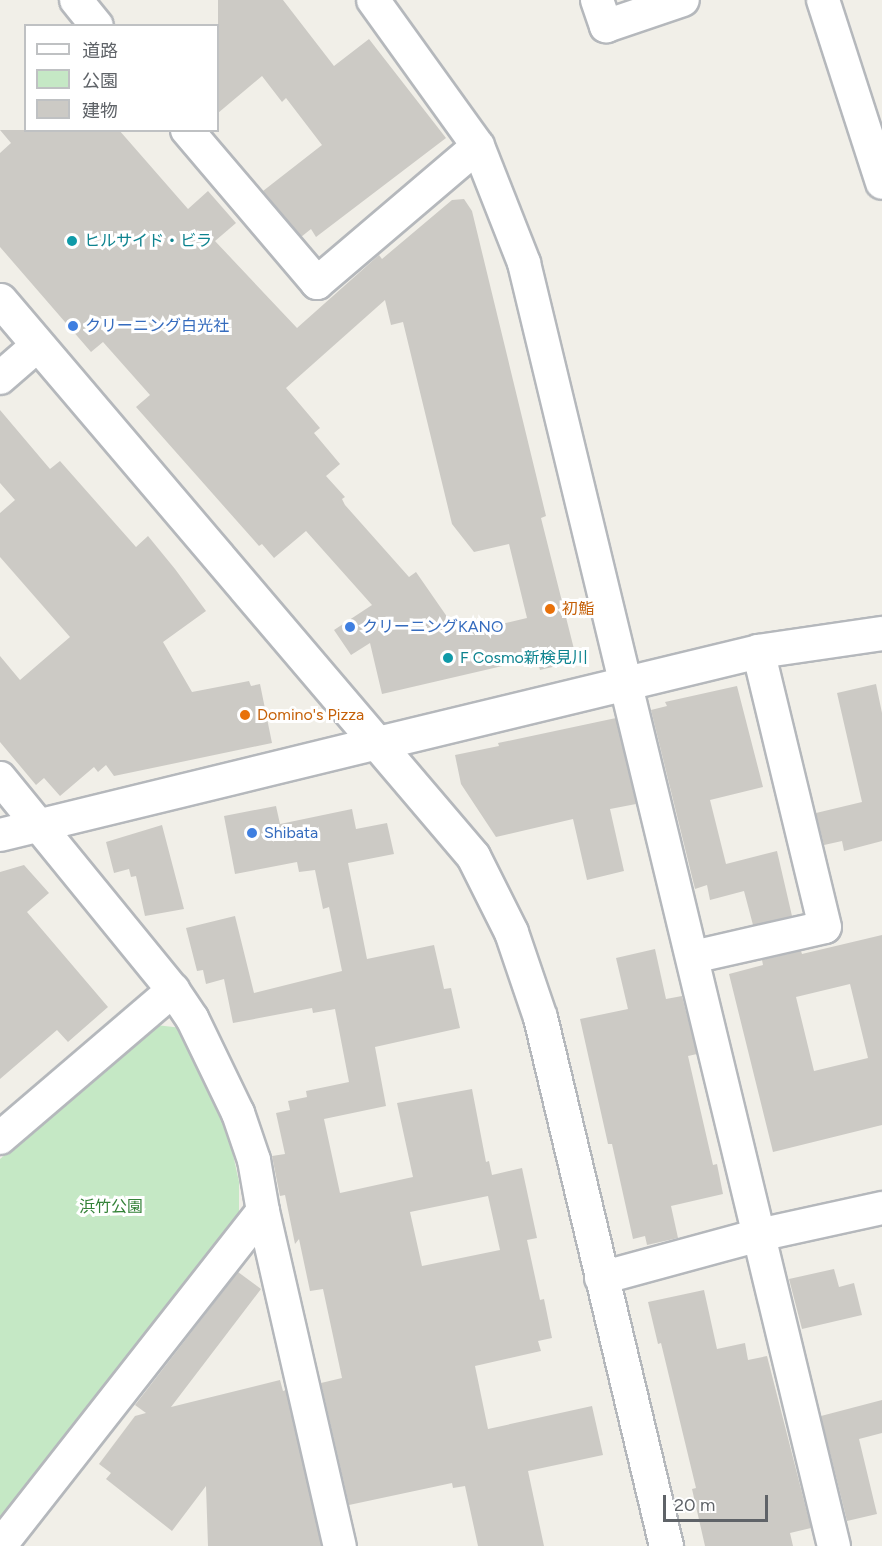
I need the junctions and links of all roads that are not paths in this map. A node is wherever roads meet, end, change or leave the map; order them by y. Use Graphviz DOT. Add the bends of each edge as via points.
graph roads {
  1 [pos="76,0"];
  2 [pos="373,0"];
  3 [pos="597,0"];
  4 [pos="683,0"];
  5 [pos="823,0"];
  6 [pos="95,24"];
  7 [pos="189,132"];
  8 [pos="478,146"];
  9 [pos="882,183"];
  10 [pos="0,300"];
  11 [pos="38,345"];
  12 [pos="0,378"];
  13 [pos="882,633"];
  14 [pos="758,651"];
  15 [pos="627,682"];
  16 [pos="378,743"];
  17 [pos="0,778"];
  18 [pos="42,826"];
  19 [pos="0,835"];
  20 [pos="693,957"];
  21 [pos="173,990"];
  22 [pos="0,1137"];
  23 [pos="882,1208"];
  24 [pos="263,1211"];
  25 [pos="759,1235"];
  26 [pos="601,1278"];
  27 [pos="0,1546"];
  28 [pos="340,1546"];
  29 [pos="666,1546"];
  30 [pos="834,1546"];
  1 -- 6 [label="street"];
  2 -- 8 [label="street"];
  3 -- 4 [label="street" via="606,26"];
  5 -- 9 [label="street"];
  7 -- 8 [label="street" via="317,283"];
  8 -- 15 [label="street" via="524,263"];
  10 -- 11 [label="street"];
  11 -- 12 [label="street"];
  11 -- 16 [label="street"];
  13 -- 14 [label="street"];
  14 -- 15 [label="street"];
  14 -- 20 [label="street" via="825,927"];
  15 -- 16 [label="street"];
  15 -- 20 [label="street"];
  16 -- 18 [label="street"];
  16 -- 26 [label="street" via="473,856 511,933 540,1017"];
  17 -- 18 [label="street"];
  18 -- 19 [label="street"];
  18 -- 21 [label="street"];
  20 -- 25 [label="street"];
  21 -- 22 [label="street"];
  21 -- 24 [label="street" via="192,1018 238,1113 254,1160"];
  23 -- 25 [label="street"];
  24 -- 27 [label="street"];
  24 -- 28 [label="street"];
  25 -- 26 [label="street"];
  25 -- 30 [label="street"];
  26 -- 29 [label="street"];
}
